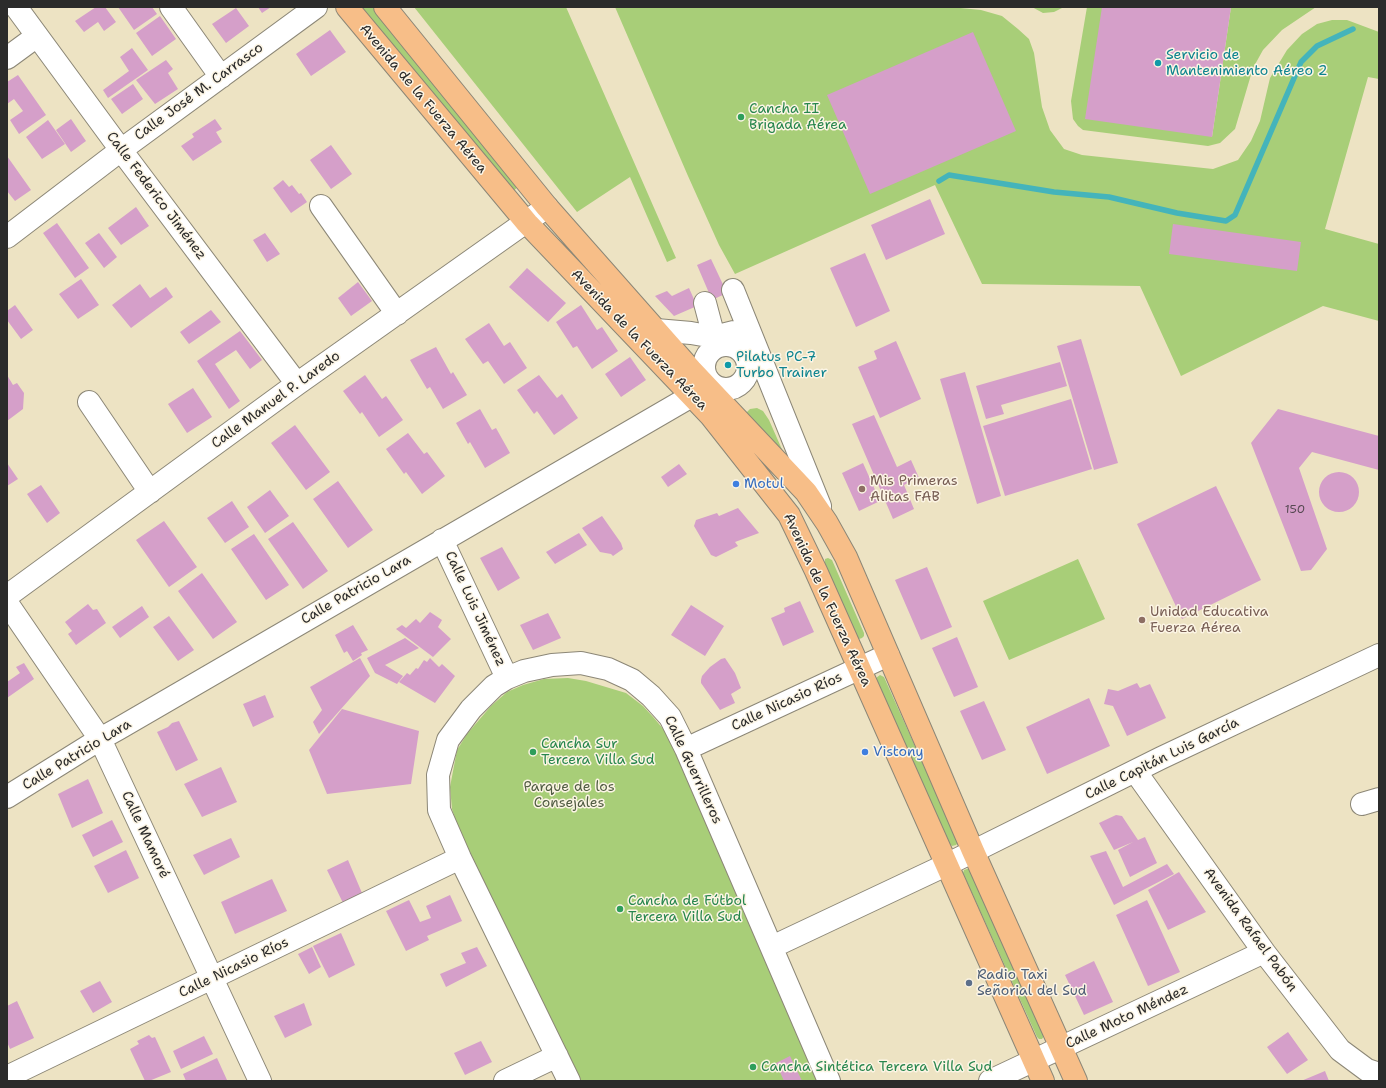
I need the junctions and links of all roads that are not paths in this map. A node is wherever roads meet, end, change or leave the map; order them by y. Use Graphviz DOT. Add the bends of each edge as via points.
graph roads {
  1 [pos="16,7"];
  2 [pos="171,7"];
  3 [pos="316,7"];
  4 [pos="347,7"];
  5 [pos="385,7"];
  6 [pos="37,36"];
  7 [pos="7,58"];
  8 [pos="221,77"];
  9 [pos="121,150"];
  10 [pos="321,206"];
  11 [pos="547,207"];
  12 [pos="527,223"];
  13 [pos="7,237"];
  14 [pos="733,290"];
  15 [pos="705,303"];
  16 [pos="397,314"];
  17 [pos="656,330"];
  18 [pos="714,337"];
  19 [pos="754,343"];
  20 [pos="768,378"];
  21 [pos="695,380"];
  22 [pos="297,384"];
  23 [pos="89,402"];
  24 [pos="718,411"];
  25 [pos="150,492"];
  26 [pos="827,523"];
  27 [pos="442,540"];
  28 [pos="7,596"];
  29 [pos="7,603"];
  30 [pos="888,655"];
  31 [pos="1379,655"];
  32 [pos="859,669"];
  33 [pos="507,678"];
  34 [pos="100,739"];
  35 [pos="686,749"];
  36 [pos="1135,771"];
  37 [pos="7,798"];
  38 [pos="973,851"];
  39 [pos="460,858"];
  40 [pos="946,865"];
  41 [pos="772,947"];
  42 [pos="1264,952"];
  43 [pos="212,979"];
  44 [pos="1061,1048"];
  45 [pos="557,1056"];
  46 [pos="1034,1060"];
  47 [pos="1379,1074"];
  48 [pos="7,1077"];
  49 [pos="260,1081"];
  50 [pos="505,1081"];
  51 [pos="569,1081"];
  52 [pos="830,1081"];
  53 [pos="990,1081"];
  54 [pos="1043,1081"];
  55 [pos="1076,1081"];
  1 -- 6 [label="street, Calle Federico Jiménez"];
  2 -- 8 [label="street"];
  3 -- 8 [label="street, Calle José M. Carrasco"];
  4 -- 12 [label="highway, Avenida de la Fuerza Aérea"];
  5 -- 11 [label="highway, Avenida de la Fuerza Aérea"];
  6 -- 7 [label="street"];
  6 -- 9 [label="street, Calle Federico Jiménez"];
  8 -- 9 [label="street, Calle José M. Carrasco"];
  9 -- 13 [label="street, Calle José M. Carrasco"];
  9 -- 22 [label="street, Calle Federico Jiménez"];
  10 -- 16 [label="street"];
  11 -- 12 [label="street, Calle Manuel P. Laredo"];
  11 -- 17 [label="highway, Avenida de la Fuerza Aérea"];
  12 -- 16 [label="street, Calle Manuel P. Laredo"];
  12 -- 21 [label="highway, Avenida de la Fuerza Aérea"];
  14 -- 19 [label="street"];
  15 -- 18 [label="street"];
  16 -- 22 [label="street, Calle Manuel P. Laredo"];
  17 -- 18 [label="street"];
  17 -- 21 [label="highway, Avenida de la Fuerza Aérea"];
  18 -- 19 [label="street" via="737,332"];
  18 -- 21 [label="street" via="700,351"];
  19 -- 20 [label="street"];
  20 -- 24 [label="street"];
  20 -- 26 [label="street"];
  21 -- 24 [label="highway, Avenida de la Fuerza Aérea"];
  21 -- 27 [label="street, Calle Patricio Lara"];
  22 -- 25 [label="street, Calle Manuel P. Laredo"];
  23 -- 25 [label="street"];
  24 -- 26 [label="highway, Avenida de la Fuerza Aérea" via="806,492"];
  24 -- 32 [label="highway, Avenida de la Fuerza Aérea" via="789,514"];
  25 -- 28 [label="street, Calle Manuel P. Laredo"];
  26 -- 30 [label="highway, Avenida de la Fuerza Aérea" via="846,557"];
  27 -- 33 [label="street, Calle Luis Jiménez"];
  27 -- 34 [label="street, Calle Patricio Lara"];
  29 -- 34 [label="street, Calle Mamoré"];
  30 -- 32 [label="street, Calle Nicasio Ríos"];
  30 -- 38 [label="highway, Avenida de la Fuerza Aérea"];
  31 -- 36 [label="street, Calle Capitán Luis García"];
  32 -- 35 [label="street, Calle Nicasio Ríos"];
  32 -- 40 [label="highway, Avenida de la Fuerza Aérea"];
  33 -- 35 [label="street, Calle Guerrilleros" via="524,671 552,665 581,663 608,669 632,680 651,696 670,717"];
  33 -- 39 [label="street, Calle Guerrilleros" via="494,686 471,708 448,740 438,775 439,810"];
  34 -- 37 [label="street, Calle Patricio Lara"];
  34 -- 43 [label="street, Calle Mamoré"];
  35 -- 41 [label="street, Calle Guerrilleros"];
  36 -- 38 [label="street, Calle Capitán Luis García"];
  36 -- 42 [label="street, Avenida Rafael Pabón"];
  38 -- 40 [label="street, Calle Capitán Luis García"];
  38 -- 44 [label="highway, Avenida de la Fuerza Aérea"];
  39 -- 43 [label="street, Calle Nicasio Ríos"];
  39 -- 45 [label="street, Calle Guerrilleros"];
  40 -- 41 [label="street, Calle Capitán Luis García"];
  40 -- 46 [label="highway, Avenida de la Fuerza Aérea"];
  41 -- 52 [label="street, Calle Guerrilleros"];
  42 -- 44 [label="street, Calle Moto Méndez"];
  42 -- 47 [label="street, Avenida Rafael Pabón" via="1340,1050 1367,1070"];
  43 -- 48 [label="street, Calle Nicasio Ríos"];
  43 -- 49 [label="street, Calle Mamoré"];
  44 -- 46 [label="street, Calle Moto Méndez"];
  44 -- 55 [label="highway, Avenida de la Fuerza Aérea"];
  45 -- 50 [label="street"];
  45 -- 51 [label="street, Calle Guerrilleros"];
  46 -- 53 [label="street, Calle Moto Méndez"];
  46 -- 54 [label="highway, Avenida de la Fuerza Aérea"];
}
